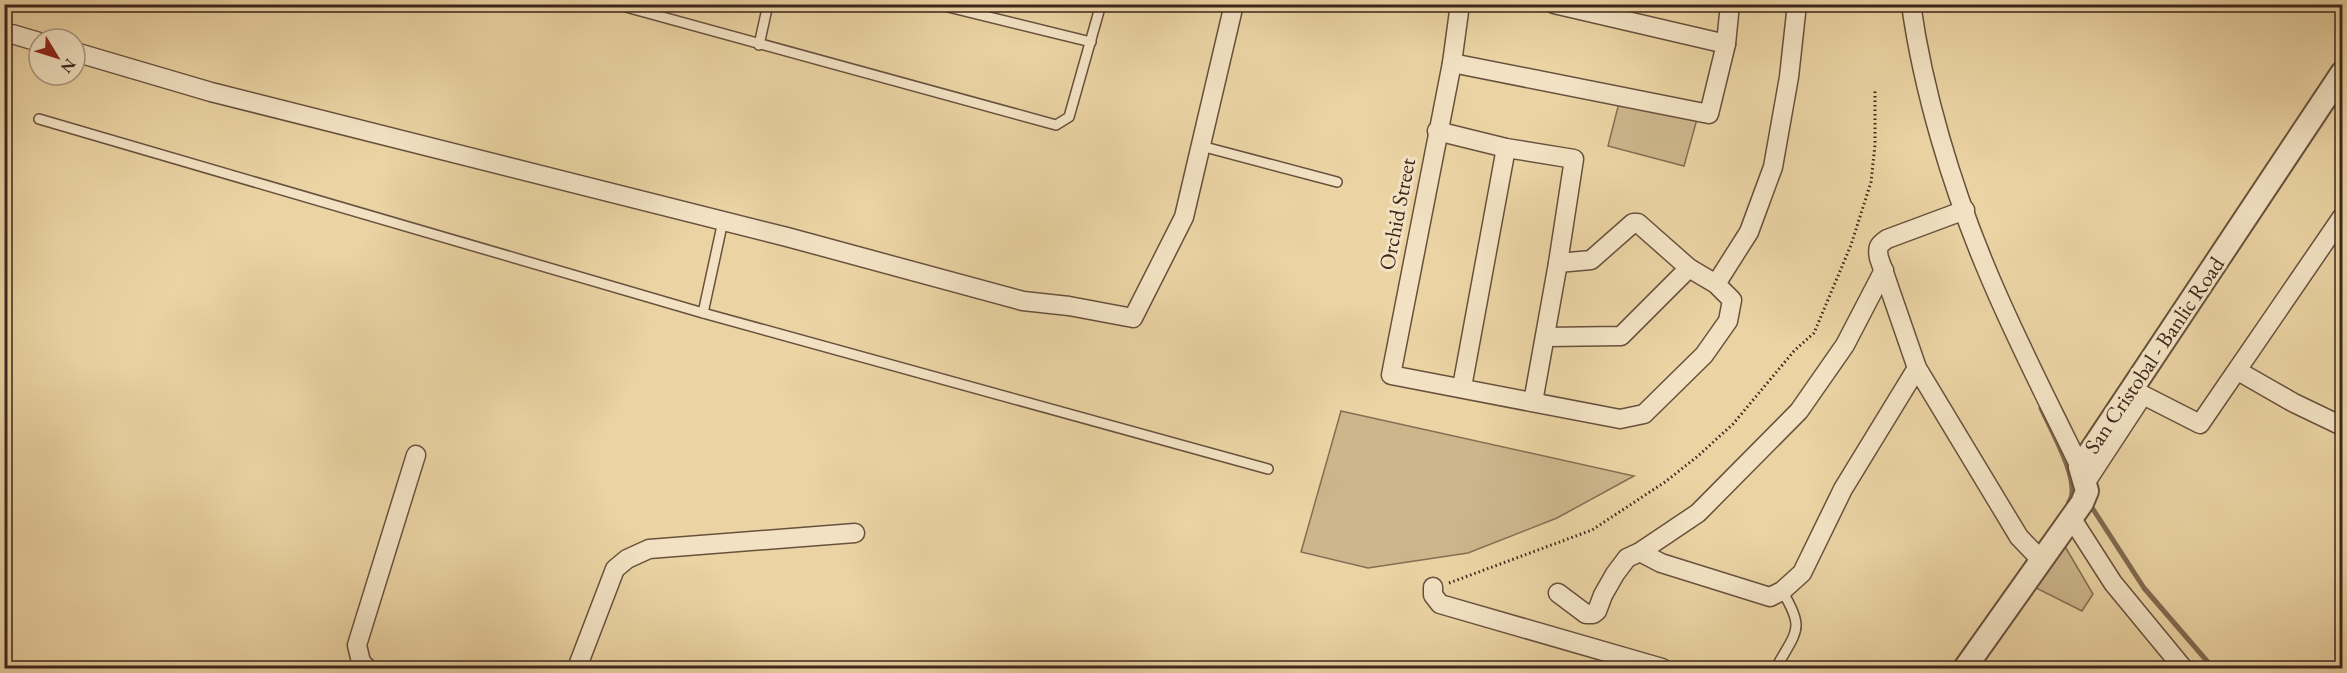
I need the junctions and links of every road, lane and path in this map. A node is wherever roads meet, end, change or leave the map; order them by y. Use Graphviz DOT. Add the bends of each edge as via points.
graph roads {
  1 [pos="615,4"];
  2 [pos="768,4"];
  3 [pos="936,4"];
  4 [pos="1101,4"];
  5 [pos="1234,4"];
  6 [pos="1461,4"];
  7 [pos="1554,4"];
  8 [pos="1730,4"];
  9 [pos="1797,4"];
  10 [pos="1911,4"];
  11 [pos="12,34"];
  12 [pos="27,38"];
  13 [pos="1091,42"];
  14 [pos="1726,44"];
  15 [pos="759,45"];
  16 [pos="87,56"];
  17 [pos="1452,63"];
  18 [pos="2343,73"];
  19 [pos="1875,90"];
  20 [pos="39,119"];
  21 [pos="1437,131"];
  22 [pos="1202,146"];
  23 [pos="1506,148"];
  24 [pos="1337,182"];
  25 [pos="1965,210"];
  26 [pos="2343,217"];
  27 [pos="723,221"];
  28 [pos="1558,263"];
  29 [pos="1689,268"];
  30 [pos="1884,270"];
  31 [pos="1716,284"];
  32 [pos="703,313"];
  33 [pos="1546,337"];
  34 [pos="1917,368"];
  35 [pos="2238,370"];
  36 [pos="1462,387"];
  37 [pos="1533,402"];
  38 [pos="2343,426"];
  39 [pos="417,455"];
  40 [pos="1268,470"];
  41 [pos="2083,474"];
  42 [pos="2072,519"];
  43 [pos="855,533"];
  44 [pos="1640,552"];
  45 [pos="2041,560"];
  46 [pos="1433,587"];
  47 [pos="1782,591"];
  48 [pos="1558,593"];
  49 [pos="367,669"];
  50 [pos="577,669"];
  51 [pos="1662,669"];
  52 [pos="1776,669"];
  53 [pos="1965,669"];
  54 [pos="2183,669"];
  1 -- 15 [label="lane"];
  2 -- 15 [label="lane"];
  3 -- 13 [label="lane"];
  4 -- 13 [label="lane"];
  5 -- 22 [label="street"];
  6 -- 17 [label="street, Orchid Street"];
  7 -- 14 [label="street"];
  8 -- 14 [label="street"];
  9 -- 31 [label="street" via="1773,167 1749,232"];
  10 -- 25 [label="street" via="1928,88"];
  11 -- 12 [label="street"];
  13 -- 15 [label="lane" via="1068,117 1056,125"];
  14 -- 17 [label="street" via="1709,114"];
  16 -- 27 [label="street" via="211,92"];
  17 -- 21 [label="street, Orchid Street"];
  18 -- 41 [label="street, San Cristobal - Banlic Road"];
  19 -- 46 [label="path" via="1871,182 1851,245 1814,333 1733,424 1665,482 1592,530"];
  20 -- 32 [label="lane"];
  21 -- 23 [label="street"];
  21 -- 36 [label="street, Orchid Street" via="1391,375"];
  22 -- 24 [label="lane"];
  22 -- 27 [label="street" via="1184,217 1133,318 1023,302"];
  23 -- 28 [label="street" via="1574,159"];
  23 -- 36 [label="street"];
  25 -- 30 [label="street" via="1879,244 1877,250"];
  25 -- 41 [label="street" via="1997,295"];
  26 -- 35 [label="street"];
  27 -- 32 [label="lane"];
  28 -- 29 [label="street" via="1591,260 1633,223 1638,223"];
  28 -- 33 [label="street"];
  29 -- 31 [label="street"];
  29 -- 33 [label="street" via="1621,336"];
  30 -- 34 [label="street"];
  30 -- 44 [label="street" via="1845,345 1799,411 1698,513"];
  31 -- 37 [label="street" via="1732,300 1728,321 1704,355 1644,414 1620,419"];
  32 -- 40 [label="lane"];
  33 -- 37 [label="street"];
  34 -- 45 [label="street" via="2013,527"];
  34 -- 47 [label="street" via="1843,489 1802,573"];
  35 -- 38 [label="street"];
  35 -- 41 [label="street" via="2200,424 2143,395"];
  36 -- 37 [label="street"];
  39 -- 49 [label="street" via="357,645"];
  41 -- 42 [label="street, San Cristobal - Banlic Road" via="2087,491"];
  42 -- 45 [label="street, San Cristobal - Banlic Road"];
  42 -- 54 [label="street" via="2113,583"];
  43 -- 50 [label="street" via="649,549 615,570"];
  44 -- 47 [label="street" via="1661,563 1770,597"];
  44 -- 48 [label="street" via="1627,558 1614,574 1593,614 1586,614"];
  45 -- 53 [label="street, San Cristobal - Banlic Road"];
  46 -- 51 [label="street" via="1433,596 1440,604"];
  47 -- 52 [label="lane" via="1797,620 1796,632"];
}
